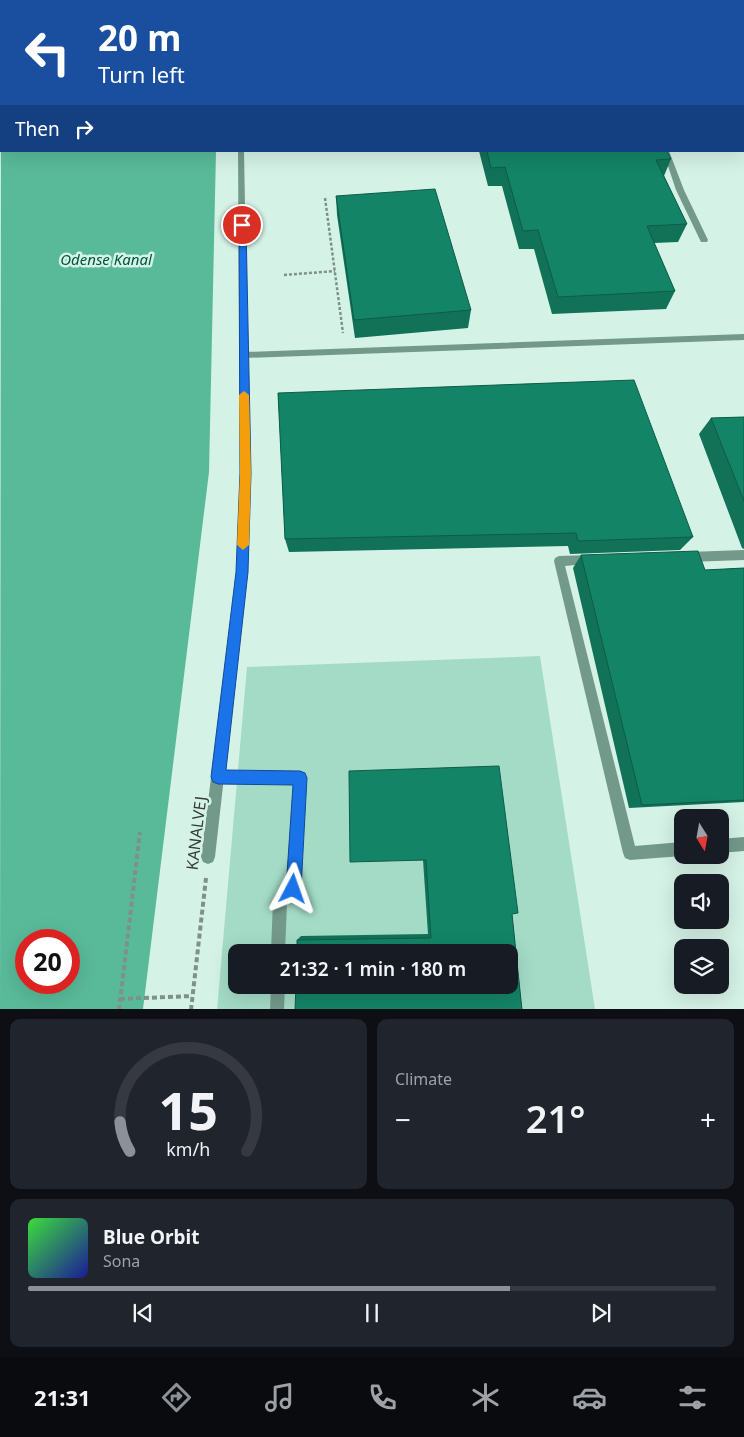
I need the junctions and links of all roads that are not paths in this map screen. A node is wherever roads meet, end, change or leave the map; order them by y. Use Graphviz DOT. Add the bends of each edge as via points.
graph roads {
  1 [pos="241,152"];
  2 [pos="666,152"];
  3 [pos="704,240"];
  4 [pos="744,337"];
  5 [pos="244,355"];
  6 [pos="744,555"];
  7 [pos="676,557"];
  8 [pos="598,560"];
  9 [pos="218,777"];
  10 [pos="744,844"];
  11 [pos="729,845"];
  12 [pos="674,850"];
  13 [pos="208,858"];
  14 [pos="278,944"];
  15 [pos="278,994"];
  16 [pos="277,1009"];
  1 -- 5 [label="street, KANALVEJ"];
  2 -- 3 [label="street"];
  4 -- 5 [label="street"];
  5 -- 9 [label="street, KANALVEJ" via="242,572"];
  6 -- 7 [label="street"];
  8 -- 12 [label="street" via="559,561 630,853"];
  9 -- 13 [label="street, KANALVEJ"];
  9 -- 14 [label="street" via="300,778 293,889 280,900"];
  10 -- 11 [label="street"];
  15 -- 16 [label="street"];
}
